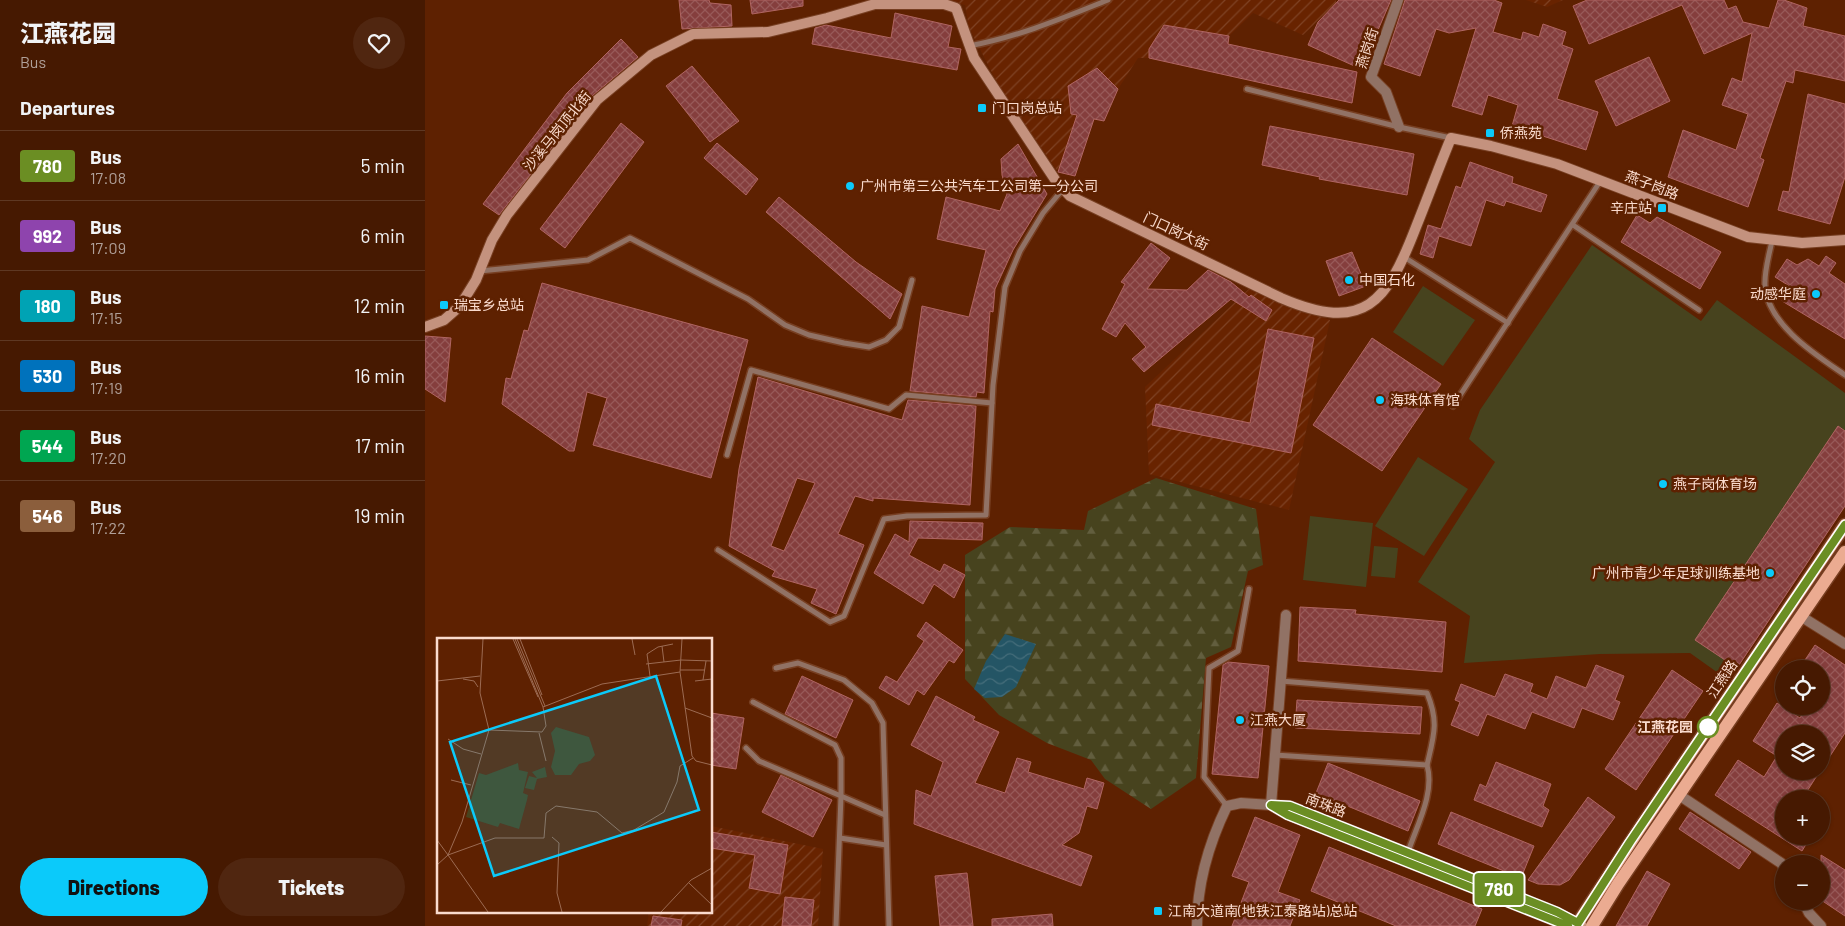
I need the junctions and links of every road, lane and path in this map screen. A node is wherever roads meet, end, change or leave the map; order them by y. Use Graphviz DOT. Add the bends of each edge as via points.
graph roads {
  1 [pos="1108,0"];
  2 [pos="1398,0"];
  3 [pos="884,2"];
  4 [pos="969,46"];
  5 [pos="1247,89"];
  6 [pos="1399,127"];
  7 [pos="1451,138"];
  8 [pos="1601,180"];
  9 [pos="1063,189"];
  10 [pos="1573,226"];
  11 [pos="1845,240"];
  12 [pos="1772,241"];
  13 [pos="1404,257"];
  14 [pos="479,271"];
  15 [pos="912,280"];
  16 [pos="1699,310"];
  17 [pos="1508,323"];
  18 [pos="425,327"];
  19 [pos="1845,375"];
  20 [pos="992,403"];
  21 [pos="1453,406"];
  22 [pos="727,455"];
  23 [pos="1845,525"];
  24 [pos="718,550"];
  25 [pos="1845,552"];
  26 [pos="1249,589"];
  27 [pos="1286,615"];
  28 [pos="1802,617"];
  29 [pos="1845,644"];
  30 [pos="776,668"];
  31 [pos="1281,681"];
  32 [pos="753,702"];
  33 [pos="746,748"];
  34 [pos="1275,755"];
  35 [pos="1427,765"];
  36 [pos="1679,795"];
  37 [pos="841,796"];
  38 [pos="1271,805"];
  39 [pos="1227,806"];
  40 [pos="885,815"];
  41 [pos="839,838"];
  42 [pos="886,846"];
  43 [pos="1408,852"];
  44 [pos="1775,859"];
  45 [pos="1808,910"];
  46 [pos="1576,925"];
  47 [pos="836,926"];
  48 [pos="889,926"];
  49 [pos="1197,926"];
  50 [pos="1592,926"];
  51 [pos="1821,926"];
  1 -- 4 [label="lane" via="1045,25"];
  2 -- 6 [label="street, 燕岗街" via="1371,77 1386,92"];
  3 -- 4 [label="street, 门口岗大街" via="944,4 956,8"];
  3 -- 14 [label="street, 沙溪马岗顶北街" via="768,32 693,34 651,55 597,100 507,215"];
  4 -- 9 [label="street, 门口岗大街" via="983,72"];
  5 -- 6 [label="lane"];
  6 -- 7 [label="lane"];
  7 -- 8 [label="street, 燕子岗路" via="1517,152"];
  7 -- 13 [label="street, 门口岗大街"];
  8 -- 10 [label="lane"];
  8 -- 12 [label="street, 燕子岗路" via="1748,237"];
  9 -- 13 [label="street, 门口岗大街" via="1084,204 1317,312 1344,313 1371,303 1389,287"];
  9 -- 20 [label="lane" via="1043,213 1005,287"];
  10 -- 16 [label="lane"];
  10 -- 17 [label="lane"];
  11 -- 12 [label="street, 燕子岗路"];
  12 -- 19 [label="lane" via="1765,285 1768,302 1798,343"];
  13 -- 17 [label="lane"];
  14 -- 15 [label="lane" via="588,260 630,238 748,299 785,325 809,335 869,347 886,340 899,327"];
  14 -- 18 [label="street, 沙溪马岗顶北街" via="470,291 453,314"];
  17 -- 21 [label="lane"];
  20 -- 22 [label="lane" via="906,395 889,409 751,370"];
  20 -- 24 [label="lane" via="986,515 884,519 844,616 830,622"];
  23 -- 46 [label="main road, 江燕路"];
  25 -- 28 [label="main road"];
  26 -- 39 [label="lane" via="1238,651 1209,668 1204,777"];
  27 -- 31 [label="street"];
  28 -- 29 [label="street"];
  28 -- 36 [label="main road"];
  30 -- 40 [label="lane" via="799,663 844,680 872,702 883,723"];
  31 -- 34 [label="street"];
  31 -- 35 [label="lane" via="1427,693 1435,713"];
  32 -- 37 [label="lane" via="835,745 841,758"];
  33 -- 37 [label="lane" via="759,761"];
  34 -- 35 [label="lane"];
  34 -- 38 [label="street"];
  35 -- 43 [label="lane" via="1430,776 1426,802"];
  36 -- 44 [label="street"];
  36 -- 50 [label="main road"];
  37 -- 40 [label="lane"];
  37 -- 41 [label="lane"];
  38 -- 39 [label="street" via="1241,803"];
  38 -- 43 [label="street, 南珠路" via="1290,806"];
  38 -- 46 [label="street, 南珠路" via="1288,815"];
  39 -- 49 [label="street" via="1207,861"];
  40 -- 42 [label="lane"];
  41 -- 42 [label="lane"];
  41 -- 47 [label="lane"];
  42 -- 48 [label="lane"];
  43 -- 46 [label="street, 南珠路"];
  45 -- 51 [label="street"];
}
